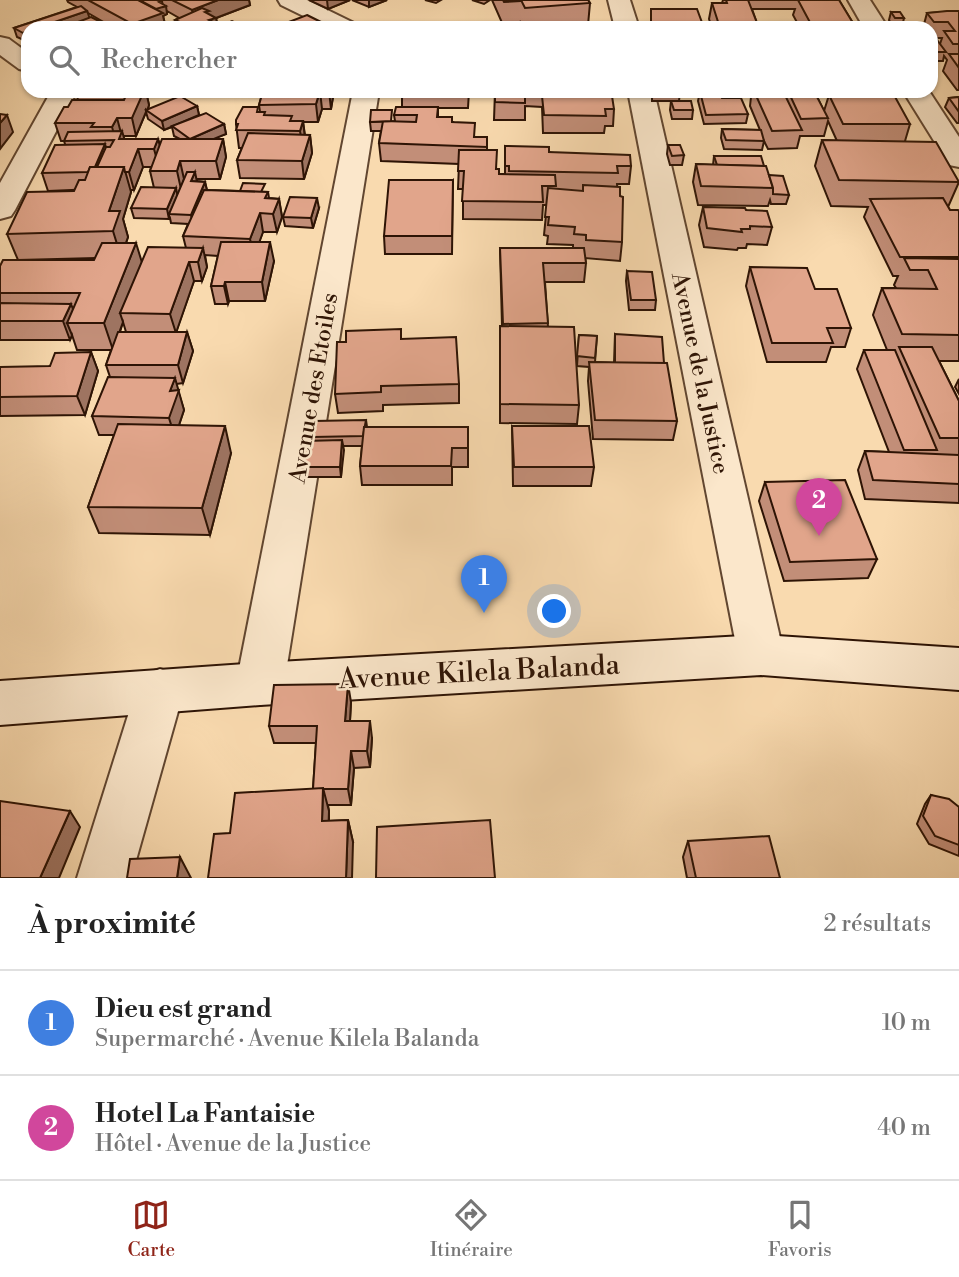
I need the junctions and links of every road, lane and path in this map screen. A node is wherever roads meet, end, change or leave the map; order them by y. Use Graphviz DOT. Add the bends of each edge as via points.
graph roads {
  1 [pos="289,0"];
  2 [pos="619,0"];
  3 [pos="859,0"];
  4 [pos="332,21"];
  5 [pos="625,21"];
  6 [pos="872,21"];
  7 [pos="0,44"];
  8 [pos="21,59"];
  9 [pos="60,98"];
  10 [pos="365,98"];
  11 [pos="642,98"];
  12 [pos="920,98"];
  13 [pos="959,159"];
  14 [pos="0,210"];
  15 [pos="761,655"];
  16 [pos="959,669"];
  17 [pos="260,684"];
  18 [pos="160,690"];
  19 [pos="0,703"];
  20 [pos="104,878"];
  1 -- 4 [label="street"];
  2 -- 5 [label="street"];
  3 -- 6 [label="street"];
  7 -- 8 [label="street"];
  9 -- 14 [label="street"];
  10 -- 17 [label="street, Avenue des Etoiles"];
  11 -- 15 [label="street, Avenue de la Justice"];
  12 -- 13 [label="street"];
  15 -- 16 [label="street, Avenue Kilela Balanda"];
  15 -- 17 [label="street, Avenue Kilela Balanda"];
  17 -- 18 [label="street, Avenue Kilela Balanda"];
  18 -- 19 [label="street, Avenue Kilela Balanda"];
  18 -- 20 [label="street"];
}
